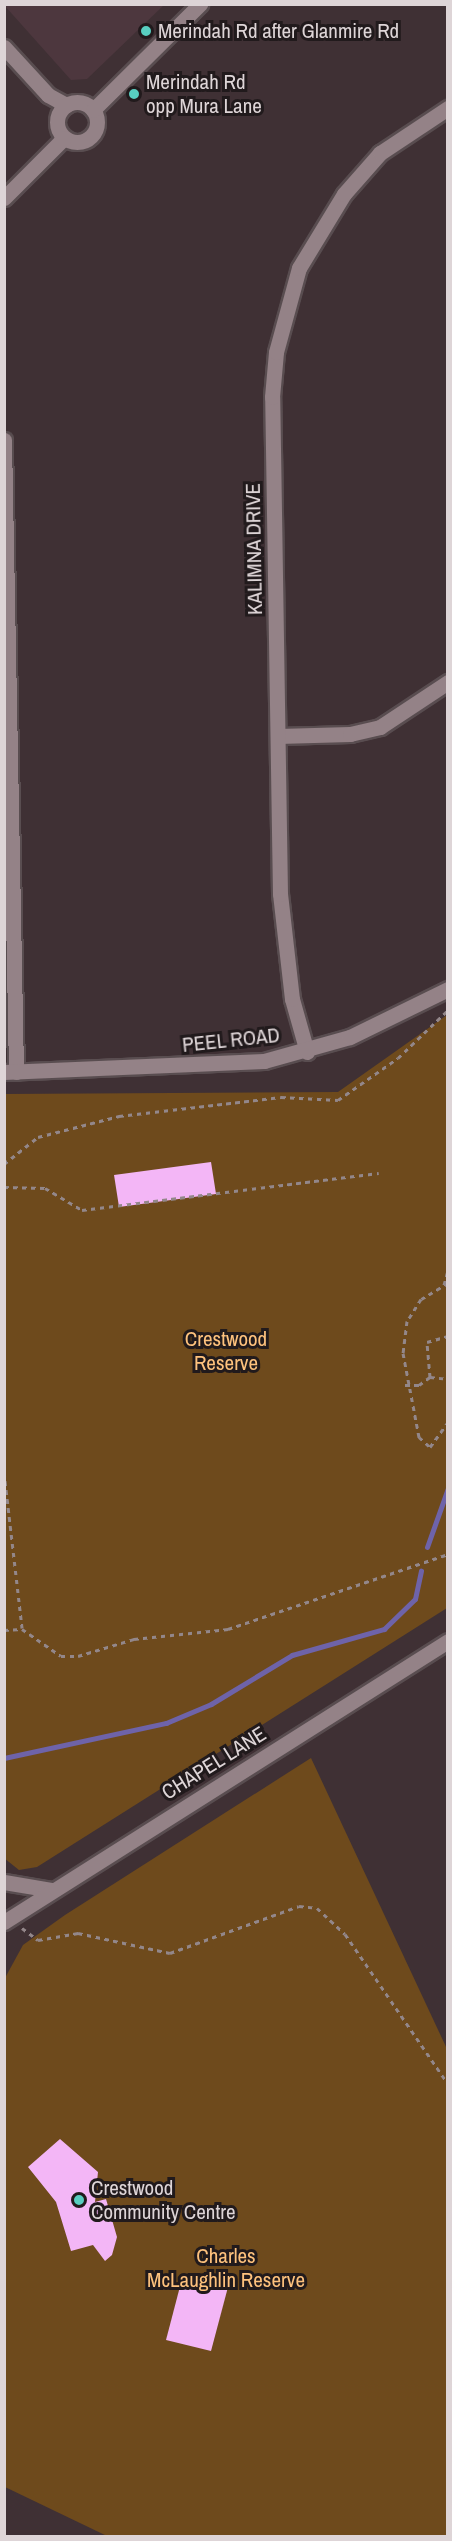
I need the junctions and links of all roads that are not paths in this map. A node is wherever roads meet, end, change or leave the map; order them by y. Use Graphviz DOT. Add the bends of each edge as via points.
graph roads {
  1 [pos="200,4"];
  2 [pos="4,46"];
  3 [pos="66,105"];
  4 [pos="447,108"];
  5 [pos="93,110"];
  6 [pos="64,138"];
  7 [pos="4,198"];
  8 [pos="4,440"];
  9 [pos="447,682"];
  10 [pos="278,736"];
  11 [pos="447,989"];
  12 [pos="307,1052"];
  13 [pos="10,1072"];
  14 [pos="447,1641"];
  15 [pos="4,1882"];
  16 [pos="52,1890"];
  17 [pos="8,1920"];
  1 -- 5 [label="street"];
  2 -- 3 [label="street" via="48,95"];
  3 -- 5 [label="street" via="80,103"];
  3 -- 6 [label="street" via="57,123"];
  4 -- 10 [label="street, KALIMNA DRIVE" via="380,153 344,194 299,268 284,311 272,397"];
  5 -- 6 [label="street" via="97,125 92,136 81,142"];
  6 -- 7 [label="street"];
  8 -- 13 [label="street"];
  9 -- 10 [label="street" via="380,727 350,734"];
  10 -- 12 [label="street, KALIMNA DRIVE" via="283,933 292,999"];
  11 -- 12 [label="street, PEEL ROAD" via="393,1019"];
  12 -- 13 [label="street, PEEL ROAD" via="215,1066"];
  14 -- 16 [label="street, CHAPEL LANE"];
  15 -- 16 [label="street"];
  16 -- 17 [label="street, CHAPEL LANE"];
}
